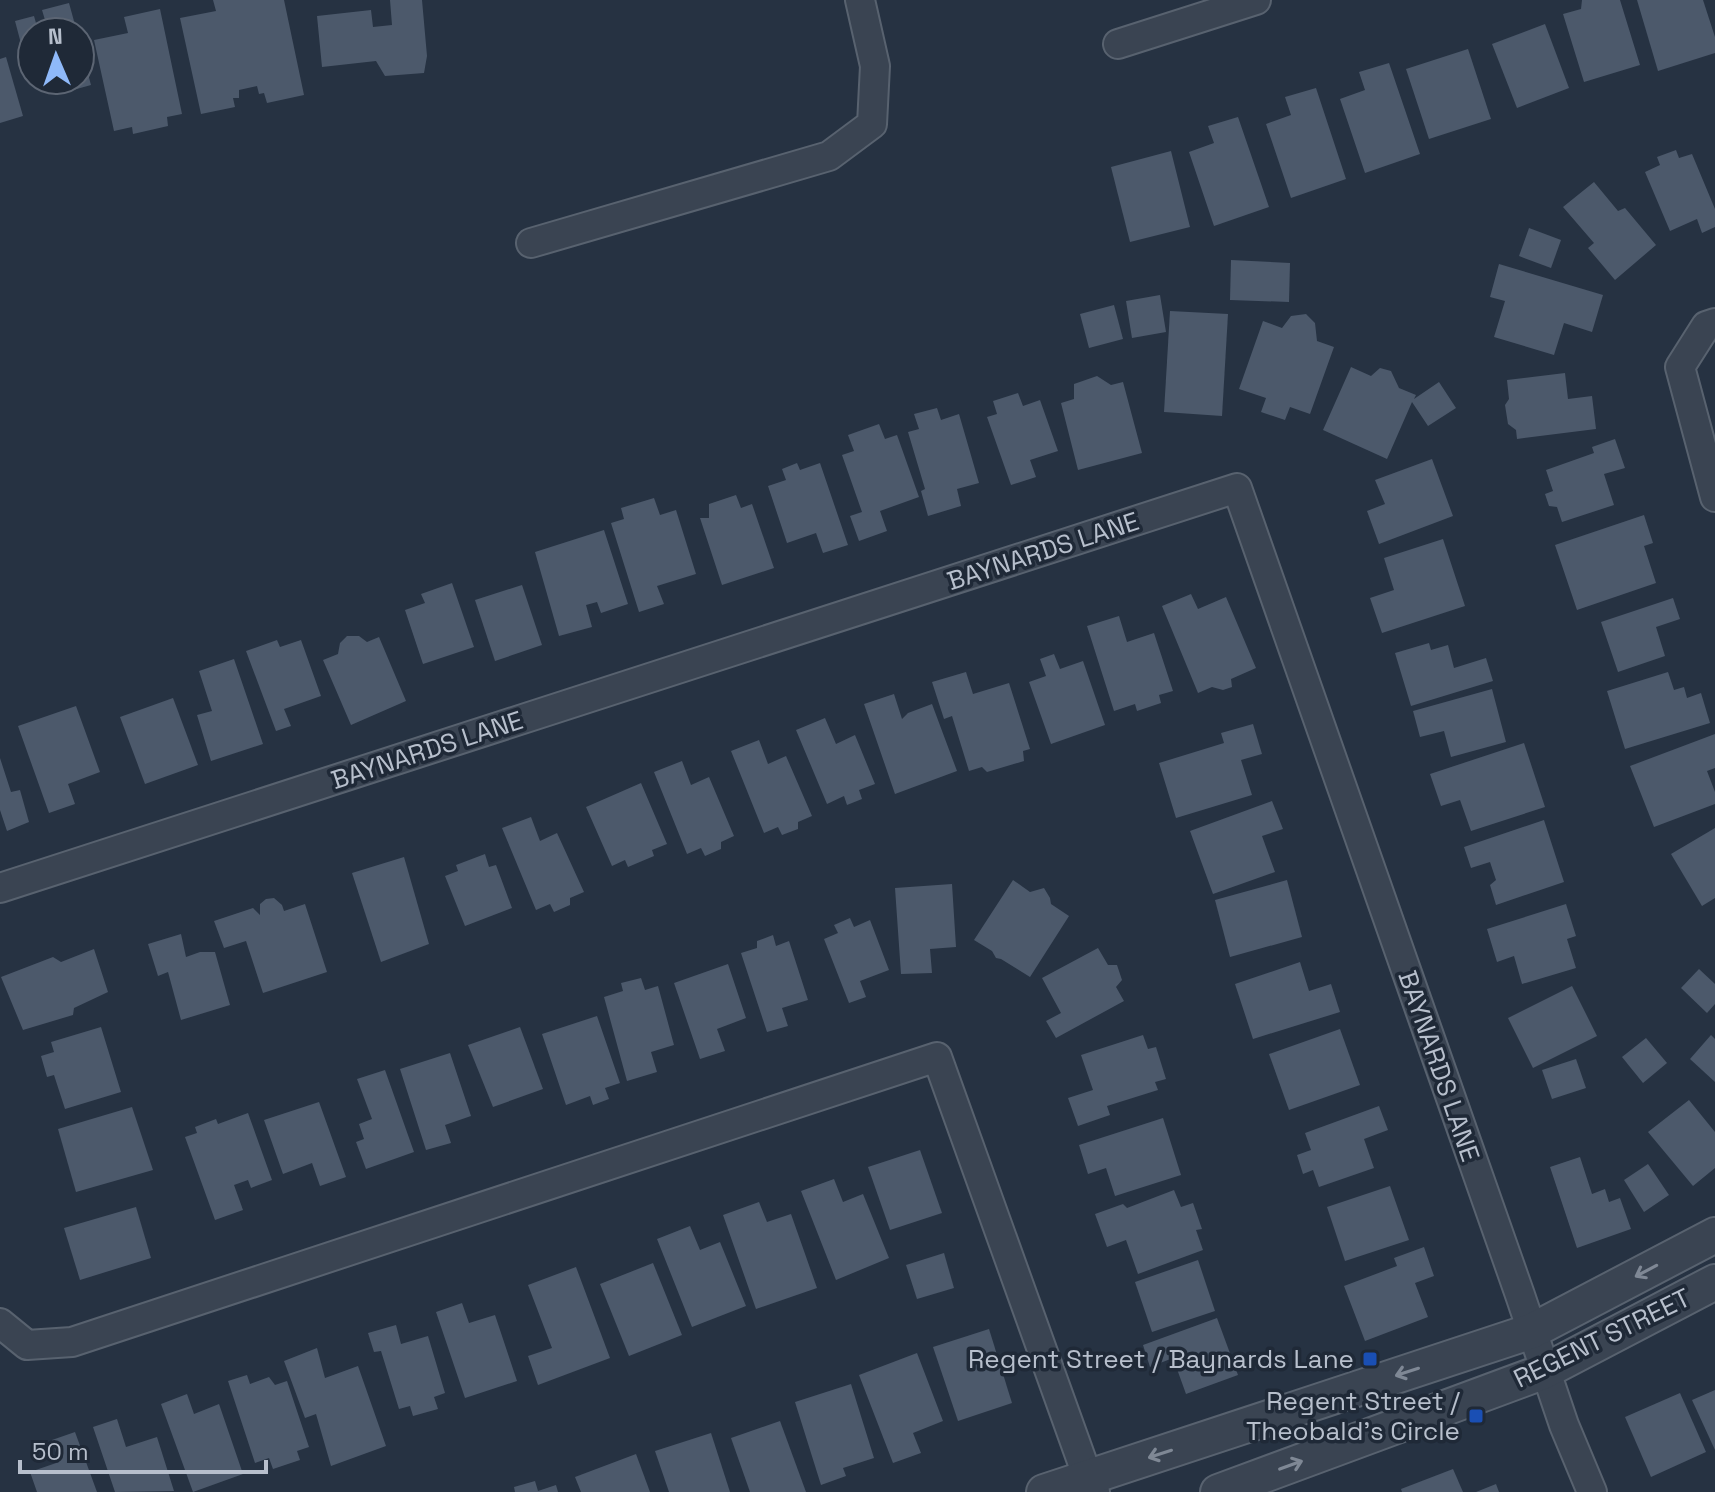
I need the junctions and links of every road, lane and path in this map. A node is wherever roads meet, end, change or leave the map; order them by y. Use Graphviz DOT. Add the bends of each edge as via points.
graph roads {
  1 [pos="860,0"];
  2 [pos="1256,0"];
  3 [pos="1118,44"];
  4 [pos="531,243"];
  5 [pos="1715,323"];
  6 [pos="1715,497"];
  7 [pos="0,888"];
  8 [pos="1715,1235"];
  9 [pos="1715,1282"];
  10 [pos="0,1323"];
  11 [pos="1532,1331"];
  12 [pos="1545,1371"];
  13 [pos="1091,1487"];
  14 [pos="1044,1492"];
  15 [pos="1218,1492"];
  16 [pos="1592,1492"];
  1 -- 4 [label="street" via="875,66 872,124 840,148 829,156"];
  2 -- 3 [label="street"];
  5 -- 6 [label="street" via="1706,326 1680,367"];
  7 -- 11 [label="street, BAYNARDS LANE" via="1237,488"];
  8 -- 11 [label="street, REGENT STREET, one-way"];
  9 -- 12 [label="street, REGENT STREET"];
  10 -- 13 [label="street" via="27,1345 72,1342 937,1057"];
  11 -- 12 [label="street"];
  11 -- 13 [label="street, REGENT STREET, one-way"];
  15 -- 12 [label="street, REGENT STREET, one-way"];
  12 -- 16 [label="street"];
  13 -- 14 [label="street, REGENT STREET"];
}
